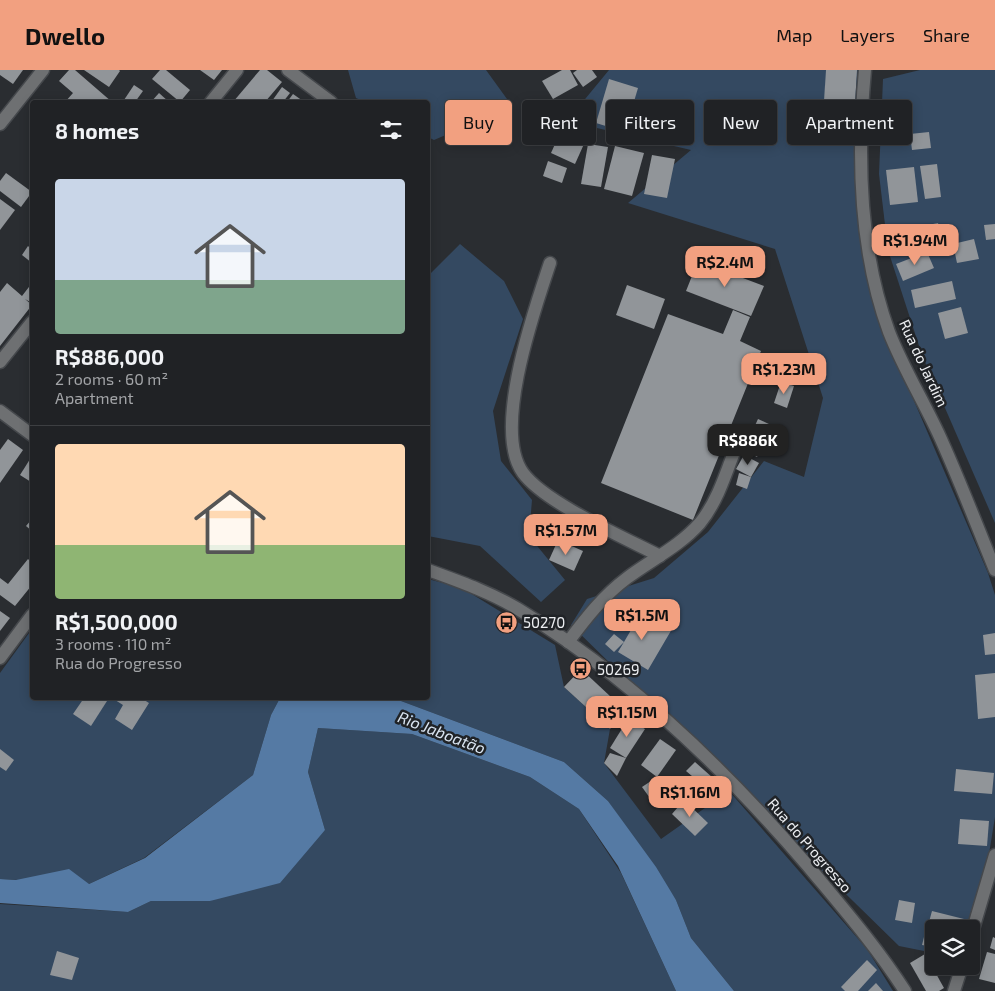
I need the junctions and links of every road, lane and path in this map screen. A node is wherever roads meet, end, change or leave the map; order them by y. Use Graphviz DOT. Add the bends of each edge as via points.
graph roads {
  1 [pos="43,70"];
  2 [pos="237,70"];
  3 [pos="288,70"];
  4 [pos="865,70"];
  5 [pos="212,100"];
  6 [pos="328,100"];
  7 [pos="0,124"];
  8 [pos="550,263"];
  9 [pos="30,324"];
  10 [pos="0,362"];
  11 [pos="0,411"];
  12 [pos="30,434"];
  13 [pos="737,444"];
  14 [pos="660,556"];
  15 [pos="995,570"];
  16 [pos="430,571"];
  17 [pos="30,618"];
  18 [pos="568,642"];
  19 [pos="0,658"];
  20 [pos="995,855"];
  21 [pos="976,920"];
  22 [pos="959,975"];
  23 [pos="905,991"];
  24 [pos="954,991"];
  1 -- 7 [label="street"];
  2 -- 5 [label="street"];
  3 -- 6 [label="street"];
  4 -- 15 [label="street, Rua do Jardim" via="861,115 865,228 875,282 890,332 941,439"];
  8 -- 14 [label="street" via="513,403 511,434 516,459 523,473 564,506"];
  9 -- 10 [label="street"];
  11 -- 12 [label="street"];
  13 -- 14 [label="street" via="710,510 683,540"];
  14 -- 18 [label="street" via="600,601"];
  16 -- 18 [label="street, Rua do Progresso" via="517,608"];
  17 -- 19 [label="street"];
  18 -- 23 [label="street, Rua do Progresso" via="679,730 752,802 865,933"];
  20 -- 21 [label="street"];
  22 -- 24 [label="street"];
}
